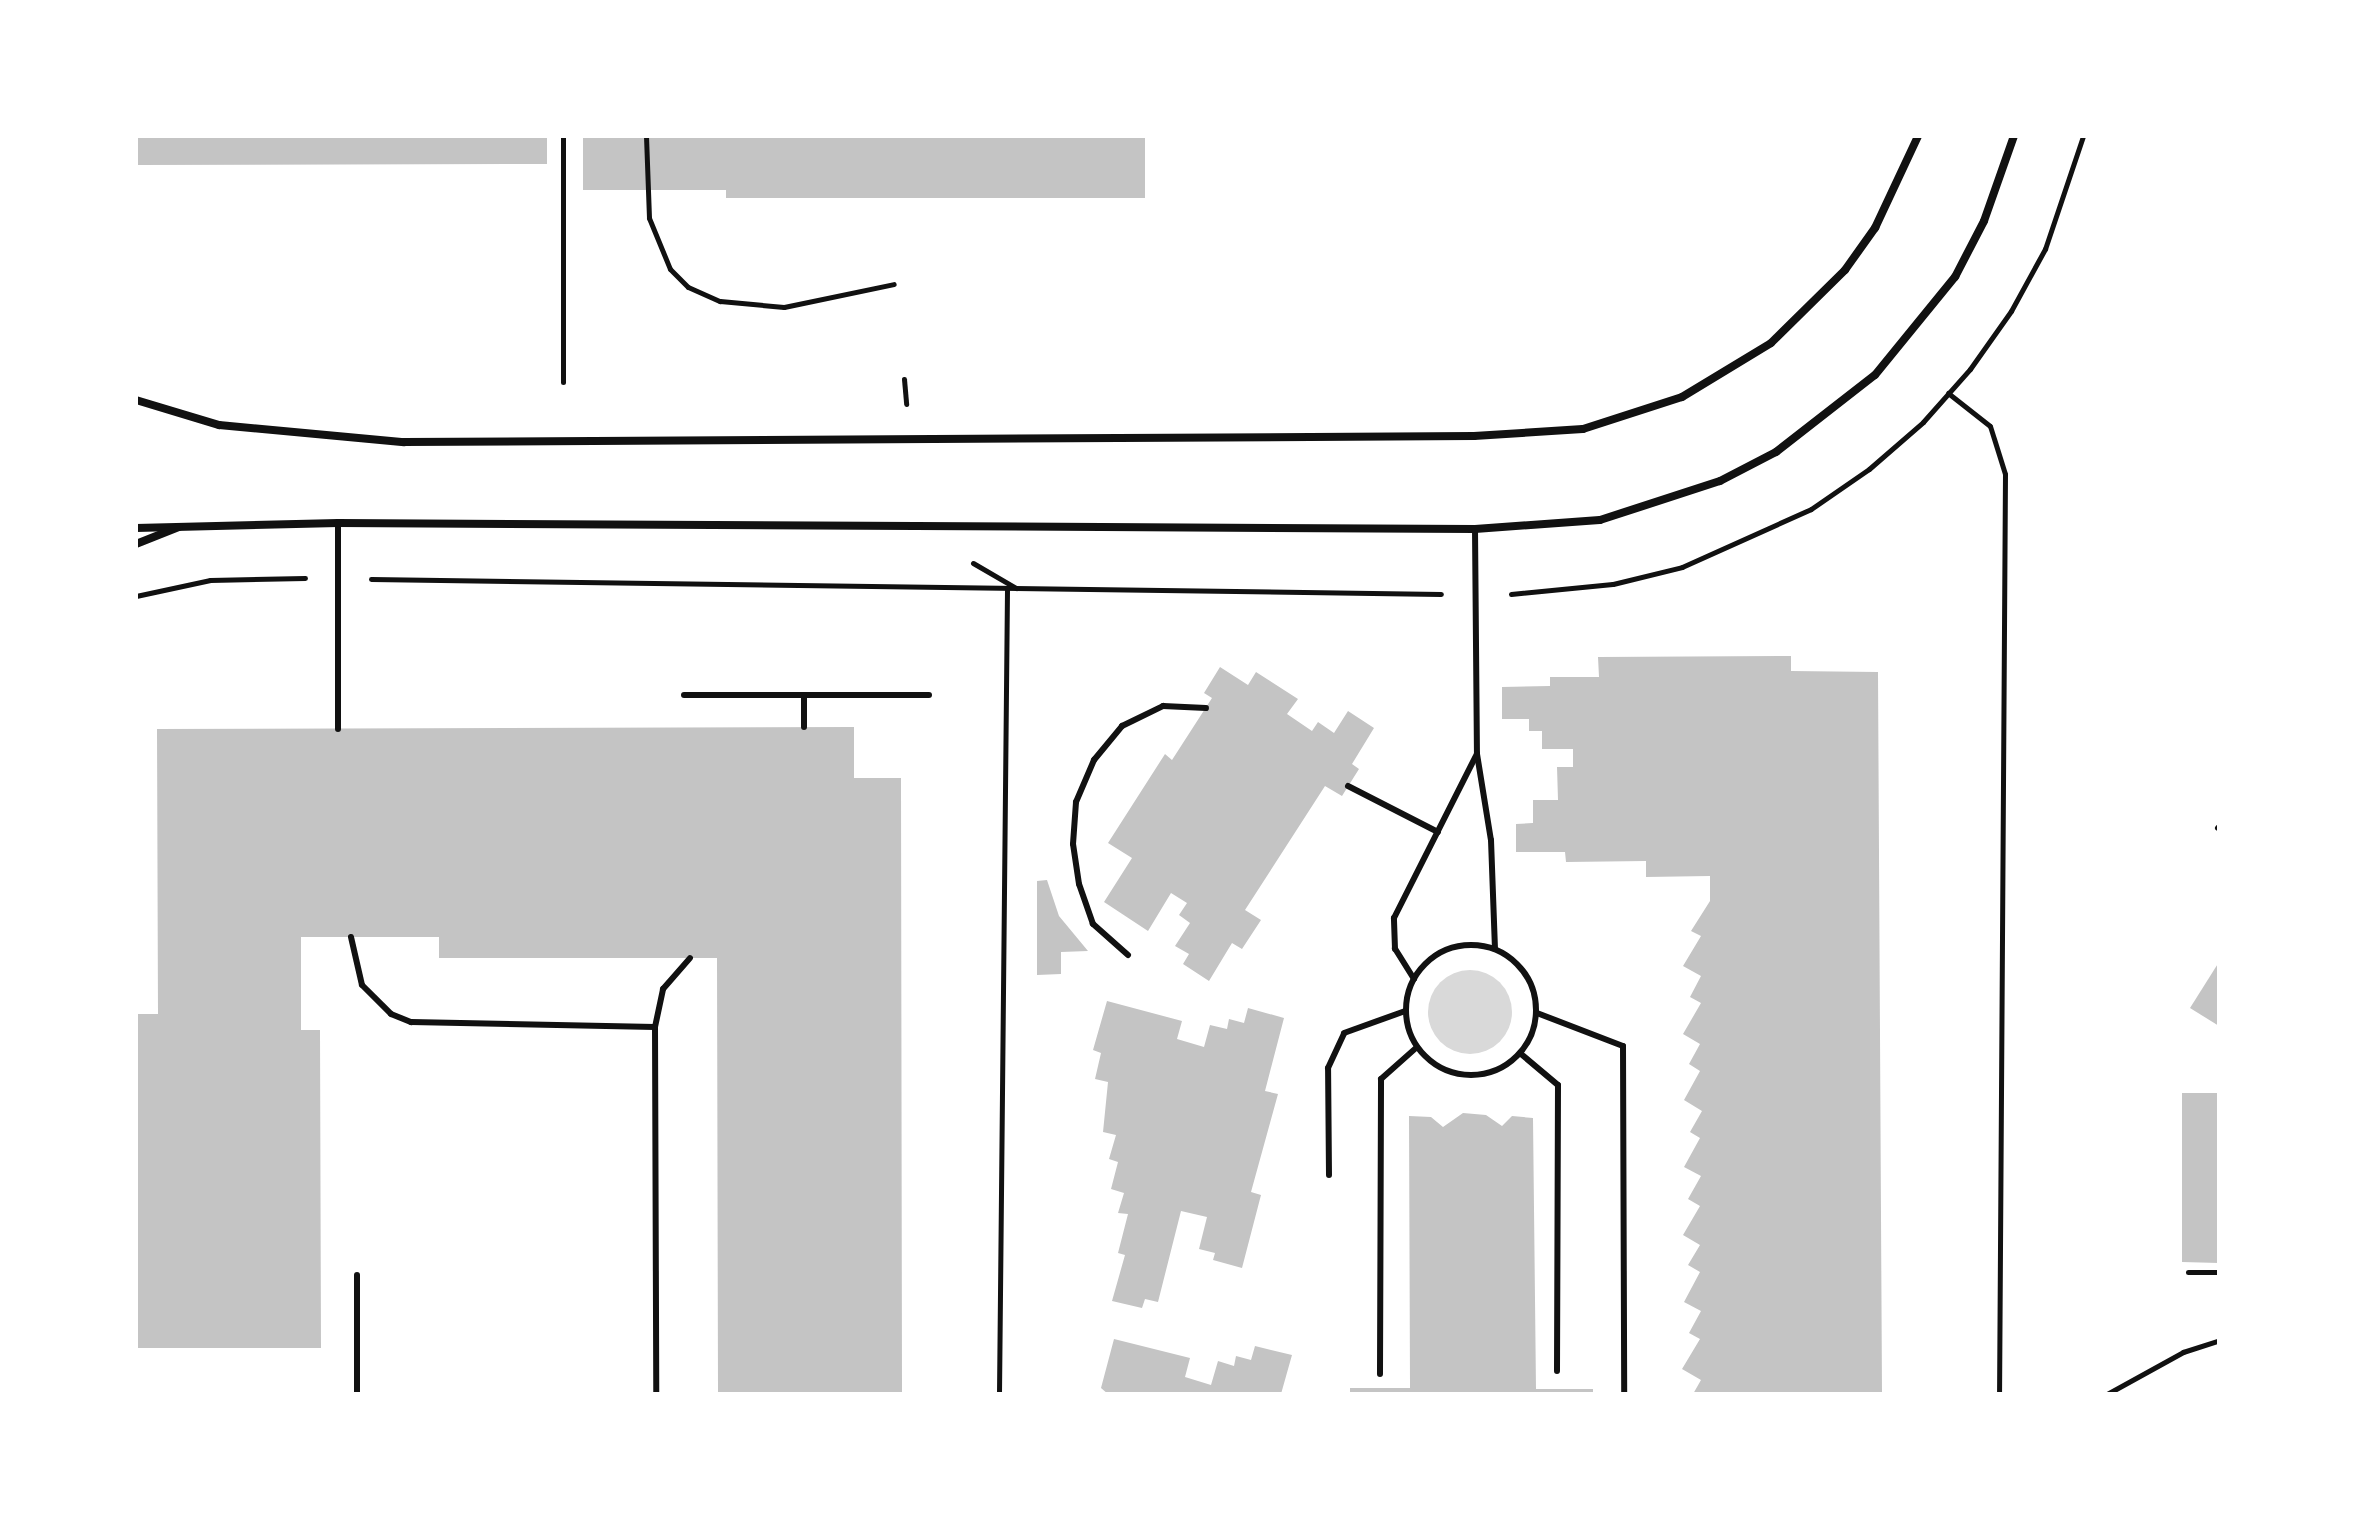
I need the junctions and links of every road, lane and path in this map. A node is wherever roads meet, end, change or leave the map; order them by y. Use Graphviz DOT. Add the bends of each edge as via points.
graph roads {
  1 [pos="563,136"];
  2 [pos="646,136"];
  3 [pos="1918,136"];
  4 [pos="2014,136"];
  5 [pos="2083,136"];
  6 [pos="2070,183"];
  7 [pos="894,284"];
  8 [pos="563,382"];
  9 [pos="1948,393"];
  10 [pos="136,400"];
  11 [pos="338,523"];
  12 [pos="187,524"];
  13 [pos="136,528"];
  14 [pos="1475,529"];
  15 [pos="136,544"];
  16 [pos="1006,588"];
  17 [pos="684,695"];
  18 [pos="804,695"];
  19 [pos="929,695"];
  20 [pos="1206,708"];
  21 [pos="804,727"];
  22 [pos="338,729"];
  23 [pos="1477,754"];
  24 [pos="1348,786"];
  25 [pos="1438,832"];
  26 [pos="351,937"];
  27 [pos="1495,949"];
  28 [pos="1128,955"];
  29 [pos="690,958"];
  30 [pos="1414,979"];
  31 [pos="1405,1011"];
  32 [pos="1537,1013"];
  33 [pos="655,1027"];
  34 [pos="1417,1047"];
  35 [pos="1521,1054"];
  36 [pos="1329,1175"];
  37 [pos="2188,1272"];
  38 [pos="2219,1272"];
  39 [pos="357,1275"];
  40 [pos="2219,1340"];
  41 [pos="1557,1371"];
  42 [pos="1380,1374"];
  43 [pos="357,1394"];
  44 [pos="656,1394"];
  45 [pos="999,1394"];
  46 [pos="1624,1394"];
  47 [pos="1999,1394"];
  48 [pos="2107,1394"];
  1 -- 8 [label="path"];
  2 -- 7 [label="path" via="649,218 670,269 688,287 720,301 784,307"];
  3 -- 10 [label="street" via="1875,228 1836,280 1771,343 1682,397 1583,429 1474,436 404,442 219,425"];
  4 -- 14 [label="street" via="1984,221 1955,277 1907,340 1828,416 1762,459 1661,504 1600,520"];
  5 -- 6 [label="path"];
  9 -- 47 [label="path" via="1990,426 2004,457"];
  11 -- 12 [label="street"];
  11 -- 14 [label="street"];
  11 -- 22 [label="lane"];
  12 -- 13 [label="street"];
  12 -- 15 [label="street"];
  14 -- 23 [label="lane"];
  16 -- 45 [label="path"];
  17 -- 18 [label="lane"];
  18 -- 19 [label="lane"];
  18 -- 21 [label="lane"];
  20 -- 28 [label="lane" via="1163,706 1122,726 1094,760 1076,802 1073,844 1093,924"];
  23 -- 25 [label="lane"];
  23 -- 27 [label="lane" via="1491,840"];
  24 -- 25 [label="lane"];
  25 -- 30 [label="lane" via="1394,918 1395,949"];
  26 -- 33 [label="lane" via="362,985 391,1014 411,1022"];
  27 -- 30 [label="lane" via="1476,944 1440,952"];
  27 -- 32 [label="lane" via="1526,974"];
  29 -- 33 [label="lane" via="663,989"];
  30 -- 31 [label="lane"];
  31 -- 34 [label="lane"];
  31 -- 36 [label="lane" via="1344,1033 1328,1068"];
  32 -- 35 [label="lane"];
  32 -- 46 [label="lane" via="1623,1046"];
  33 -- 44 [label="lane"];
  34 -- 35 [label="lane" via="1440,1067 1467,1076 1487,1074"];
  34 -- 42 [label="lane" via="1381,1079"];
  35 -- 41 [label="lane" via="1558,1085"];
  37 -- 38 [label="path"];
  39 -- 43 [label="lane"];
  40 -- 48 [label="path" via="2137,1374"];
}
